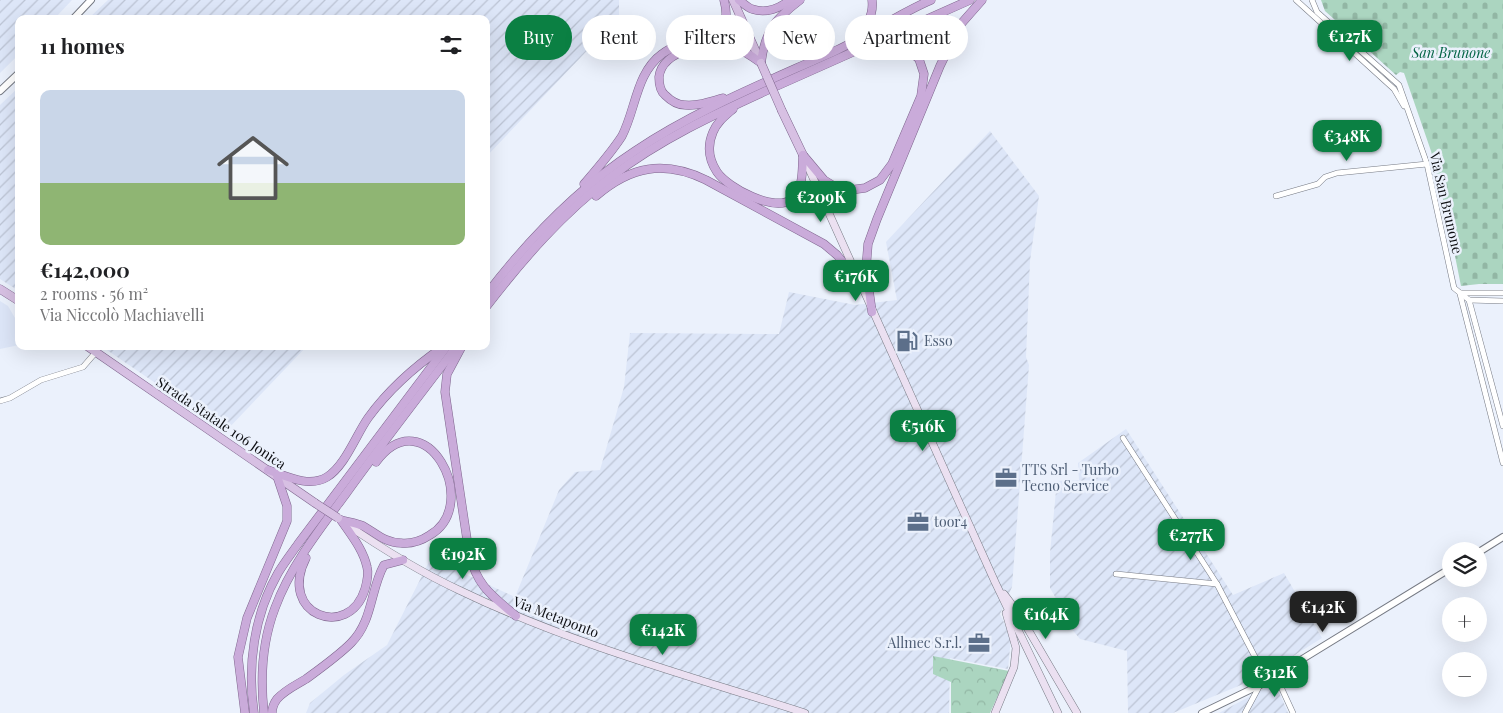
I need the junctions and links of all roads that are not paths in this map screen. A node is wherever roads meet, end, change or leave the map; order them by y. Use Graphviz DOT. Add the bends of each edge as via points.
graph roads {
  1 [pos="91,0"];
  2 [pos="724,0"];
  3 [pos="733,0"];
  4 [pos="739,0"];
  5 [pos="790,0"];
  6 [pos="800,0"];
  7 [pos="872,0"];
  8 [pos="931,0"];
  9 [pos="970,0"];
  10 [pos="982,0"];
  11 [pos="1296,0"];
  12 [pos="1312,0"];
  13 [pos="77,15"];
  14 [pos="936,15"];
  15 [pos="840,48"];
  16 [pos="845,54"];
  17 [pos="919,60"];
  18 [pos="761,62"];
  19 [pos="15,77"];
  20 [pos="759,89"];
  21 [pos="0,91"];
  22 [pos="741,98"];
  23 [pos="1411,117"];
  24 [pos="803,155"];
  25 [pos="1427,164"];
  26 [pos="1276,196"];
  27 [pos="567,209"];
  28 [pos="860,283"];
  29 [pos="0,289"];
  30 [pos="490,290"];
  31 [pos="1460,293"];
  32 [pos="1503,293"];
  33 [pos="15,298"];
  34 [pos="1469,300"];
  35 [pos="1503,301"];
  36 [pos="490,303"];
  37 [pos="872,312"];
  38 [pos="93,350"];
  39 [pos="440,350"];
  40 [pos="443,350"];
  41 [pos="454,350"];
  42 [pos="460,350"];
  43 [pos="96,352"];
  44 [pos="0,401"];
  45 [pos="1503,426"];
  46 [pos="1123,438"];
  47 [pos="1503,463"];
  48 [pos="268,470"];
  49 [pos="277,476"];
  50 [pos="352,484"];
  51 [pos="339,519"];
  52 [pos="1503,537"];
  53 [pos="313,538"];
  54 [pos="1487,547"];
  55 [pos="403,560"];
  56 [pos="1442,573"];
  57 [pos="1116,574"];
  58 [pos="995,582"];
  59 [pos="1217,584"];
  60 [pos="516,616"];
  61 [pos="1275,674"];
  62 [pos="1267,680"];
  63 [pos="1260,685"];
  64 [pos="245,713"];
  65 [pos="254,713"];
  66 [pos="264,713"];
  67 [pos="272,713"];
  68 [pos="805,713"];
  69 [pos="995,713"];
  70 [pos="1058,713"];
  71 [pos="1077,713"];
  72 [pos="1202,713"];
  73 [pos="1245,713"];
  74 [pos="1293,713"];
  1 -- 13 [label="street"];
  2 -- 27 [label="highway" via="726,23 720,31 679,45 662,54 650,66 622,136"];
  3 -- 18 [label="main road"];
  4 -- 5 [label="highway" via="752,9 767,10 781,7"];
  6 -- 18 [label="highway" via="772,27 765,39"];
  7 -- 15 [label="highway" via="872,11 864,29"];
  8 -- 15 [label="highway"];
  9 -- 14 [label="highway"];
  10 -- 37 [label="highway" via="960,25 940,66 868,244 866,269"];
  11 -- 23 [label="street" via="1394,89"];
  12 -- 23 [label="street" via="1317,12 1399,85"];
  15 -- 20 [label="highway"];
  16 -- 20 [label="highway"];
  17 -- 24 [label="highway" via="924,74 921,96 892,164 880,180 865,188 837,188 824,180"];
  18 -- 22 [label="highway" via="734,47 716,46 678,53 660,70 661,92 671,101 698,105"];
  18 -- 24 [label="main road, bridge"];
  19 -- 21 [label="street"];
  20 -- 22 [label="highway"];
  22 -- 24 [label="highway" via="712,133 710,161 718,174 753,197 770,203 783,203 792,199 798,190"];
  22 -- 27 [label="highway" via="686,120 634,151 592,182"];
  23 -- 25 [label="street, Via San Brunone"];
  24 -- 28 [label="main road"];
  25 -- 26 [label="street" via="1337,173 1325,177 1318,184"];
  25 -- 31 [label="street, Via San Brunone" via="1454,288"];
  27 -- 28 [label="highway" via="581,208 609,185 633,173 650,168 680,169 824,244"];
  27 -- 30 [label="highway" via="541,230"];
  27 -- 36 [label="highway"];
  28 -- 37 [label="main road"];
  29 -- 33 [label="main road"];
  31 -- 32 [label="street"];
  31 -- 34 [label="street, Via San Brunone"];
  31 -- 47 [label="street, Via San Brunone"];
  34 -- 35 [label="street"];
  34 -- 45 [label="street"];
  37 -- 58 [label="main road"];
  38 -- 43 [label="main road, Strada Statale 106 Jonica"];
  39 -- 48 [label="highway" via="396,385 368,418 341,463 327,477 314,482"];
  40 -- 65 [label="highway" via="278,574 264,604 251,661"];
  41 -- 50 [label="highway"];
  42 -- 60 [label="highway" via="447,374 445,392 469,552 480,584"];
  43 -- 44 [label="street" via="83,367 41,380"];
  43 -- 48 [label="main road, Strada Statale 106 Jonica"];
  46 -- 59 [label="street"];
  48 -- 49 [label="main road, Strada Statale 106 Jonica"];
  49 -- 51 [label="main road, Strada Statale 106 Jonica, bridge"];
  49 -- 64 [label="highway" via="287,506 287,521 247,618 238,657"];
  50 -- 51 [label="highway" via="364,477 394,444 417,442 434,452 442,462 450,488 450,508 435,532 409,543 390,542 365,527"];
  50 -- 53 [label="highway"];
  51 -- 53 [label="highway" via="357,542 368,572 361,599 352,610 340,616 326,617 314,612 301,596 300,573"];
  51 -- 55 [label="main road, Via Metaponto"];
  52 -- 54 [label="street"];
  53 -- 66 [label="highway" via="287,582 268,632 262,662"];
  55 -- 60 [label="main road, Via Metaponto"];
  55 -- 67 [label="highway" via="384,565 377,577 363,629 351,643 277,699"];
  56 -- 61 [label="street"];
  57 -- 59 [label="street"];
  58 -- 69 [label="main road" via="1016,648 1014,667"];
  58 -- 70 [label="main road"];
  58 -- 71 [label="main road" via="1020,614"];
  59 -- 62 [label="street"];
  60 -- 68 [label="main road, Via Metaponto"];
  61 -- 62 [label="street"];
  61 -- 74 [label="street"];
  62 -- 63 [label="street"];
  63 -- 72 [label="street"];
  63 -- 73 [label="street"];
}
